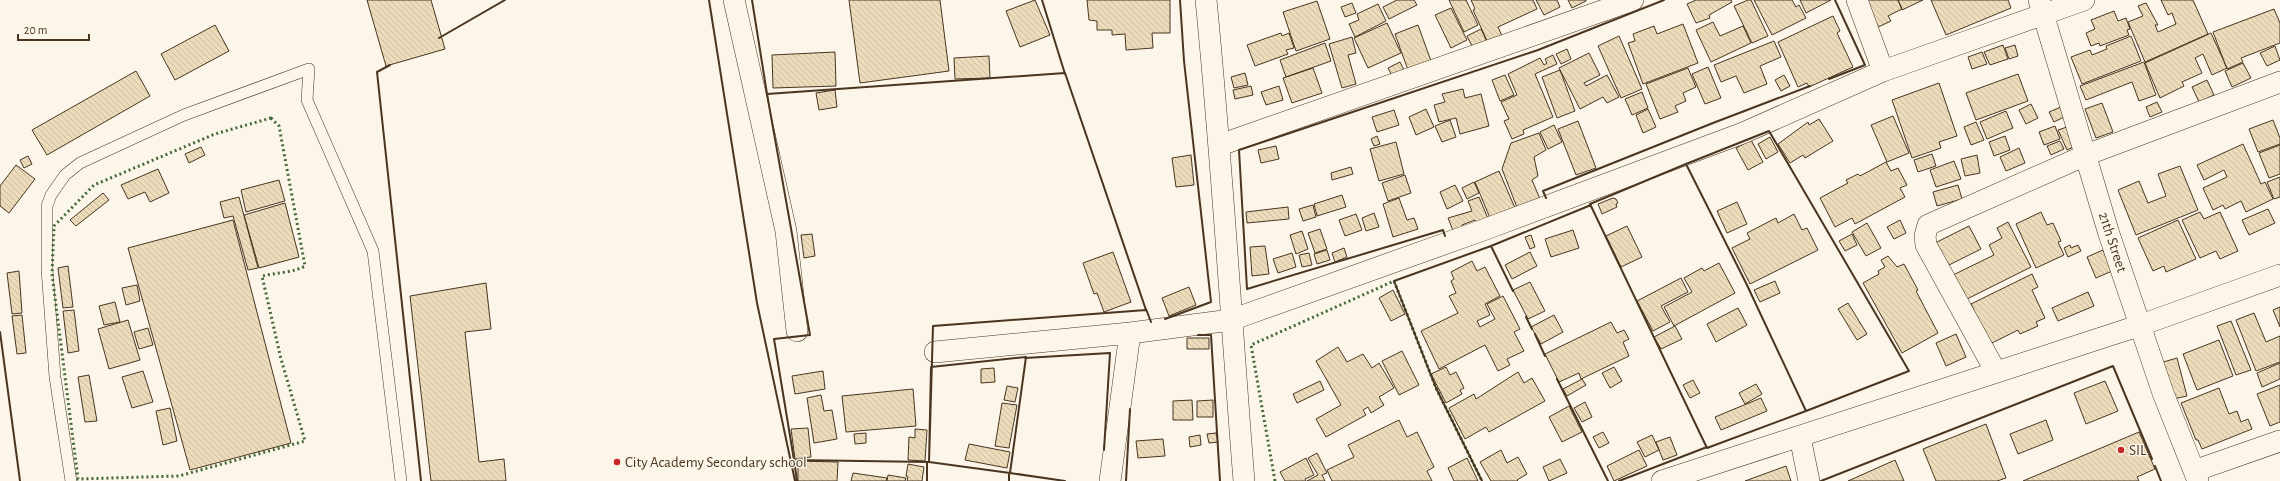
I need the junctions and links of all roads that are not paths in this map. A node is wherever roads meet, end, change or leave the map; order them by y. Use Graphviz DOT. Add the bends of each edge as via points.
graph roads {
  1 [pos="734,0"];
  2 [pos="1206,0"];
  3 [pos="1634,0"];
  4 [pos="1857,0"];
  5 [pos="2084,0"];
  6 [pos="2042,8"];
  7 [pos="1883,71"];
  8 [pos="2280,82"];
  9 [pos="1220,145"];
  10 [pos="2086,155"];
  11 [pos="2280,275"];
  12 [pos="1231,320"];
  13 [pos="2141,325"];
  14 [pos="797,331"];
  15 [pos="1130,333"];
  16 [pos="935,352"];
  17 [pos="1996,372"];
  18 [pos="1800,437"];
  19 [pos="2280,441"];
  20 [pos="2196,476"];
  21 [pos="71,481"];
  22 [pos="397,481"];
  23 [pos="1110,481"];
  24 [pos="1244,481"];
  25 [pos="1662,481"];
  26 [pos="1809,481"];
  1 -- 14 [label="street" via="786,231"];
  2 -- 9 [label="street"];
  3 -- 9 [label="street"];
  4 -- 7 [label="street"];
  5 -- 6 [label="street"];
  6 -- 7 [label="street"];
  6 -- 10 [label="street, 21th Street"];
  7 -- 12 [label="street" via="1743,133 1486,229"];
  8 -- 10 [label="street"];
  9 -- 12 [label="street"];
  10 -- 13 [label="street, 21th Street" via="2109,234"];
  10 -- 17 [label="street" via="1928,225 1926,245"];
  11 -- 13 [label="street"];
  12 -- 15 [label="street"];
  12 -- 24 [label="street"];
  13 -- 17 [label="street"];
  13 -- 20 [label="street, 21th Street" via="2163,393"];
  15 -- 16 [label="street"];
  15 -- 23 [label="street"];
  17 -- 18 [label="street"];
  18 -- 25 [label="street"];
  18 -- 26 [label="street"];
  19 -- 20 [label="street"];
  21 -- 22 [label="lane" via="55,378 48,276 47,206 51,195 65,175 80,164 184,115 309,69 307,100 373,251"];
}
